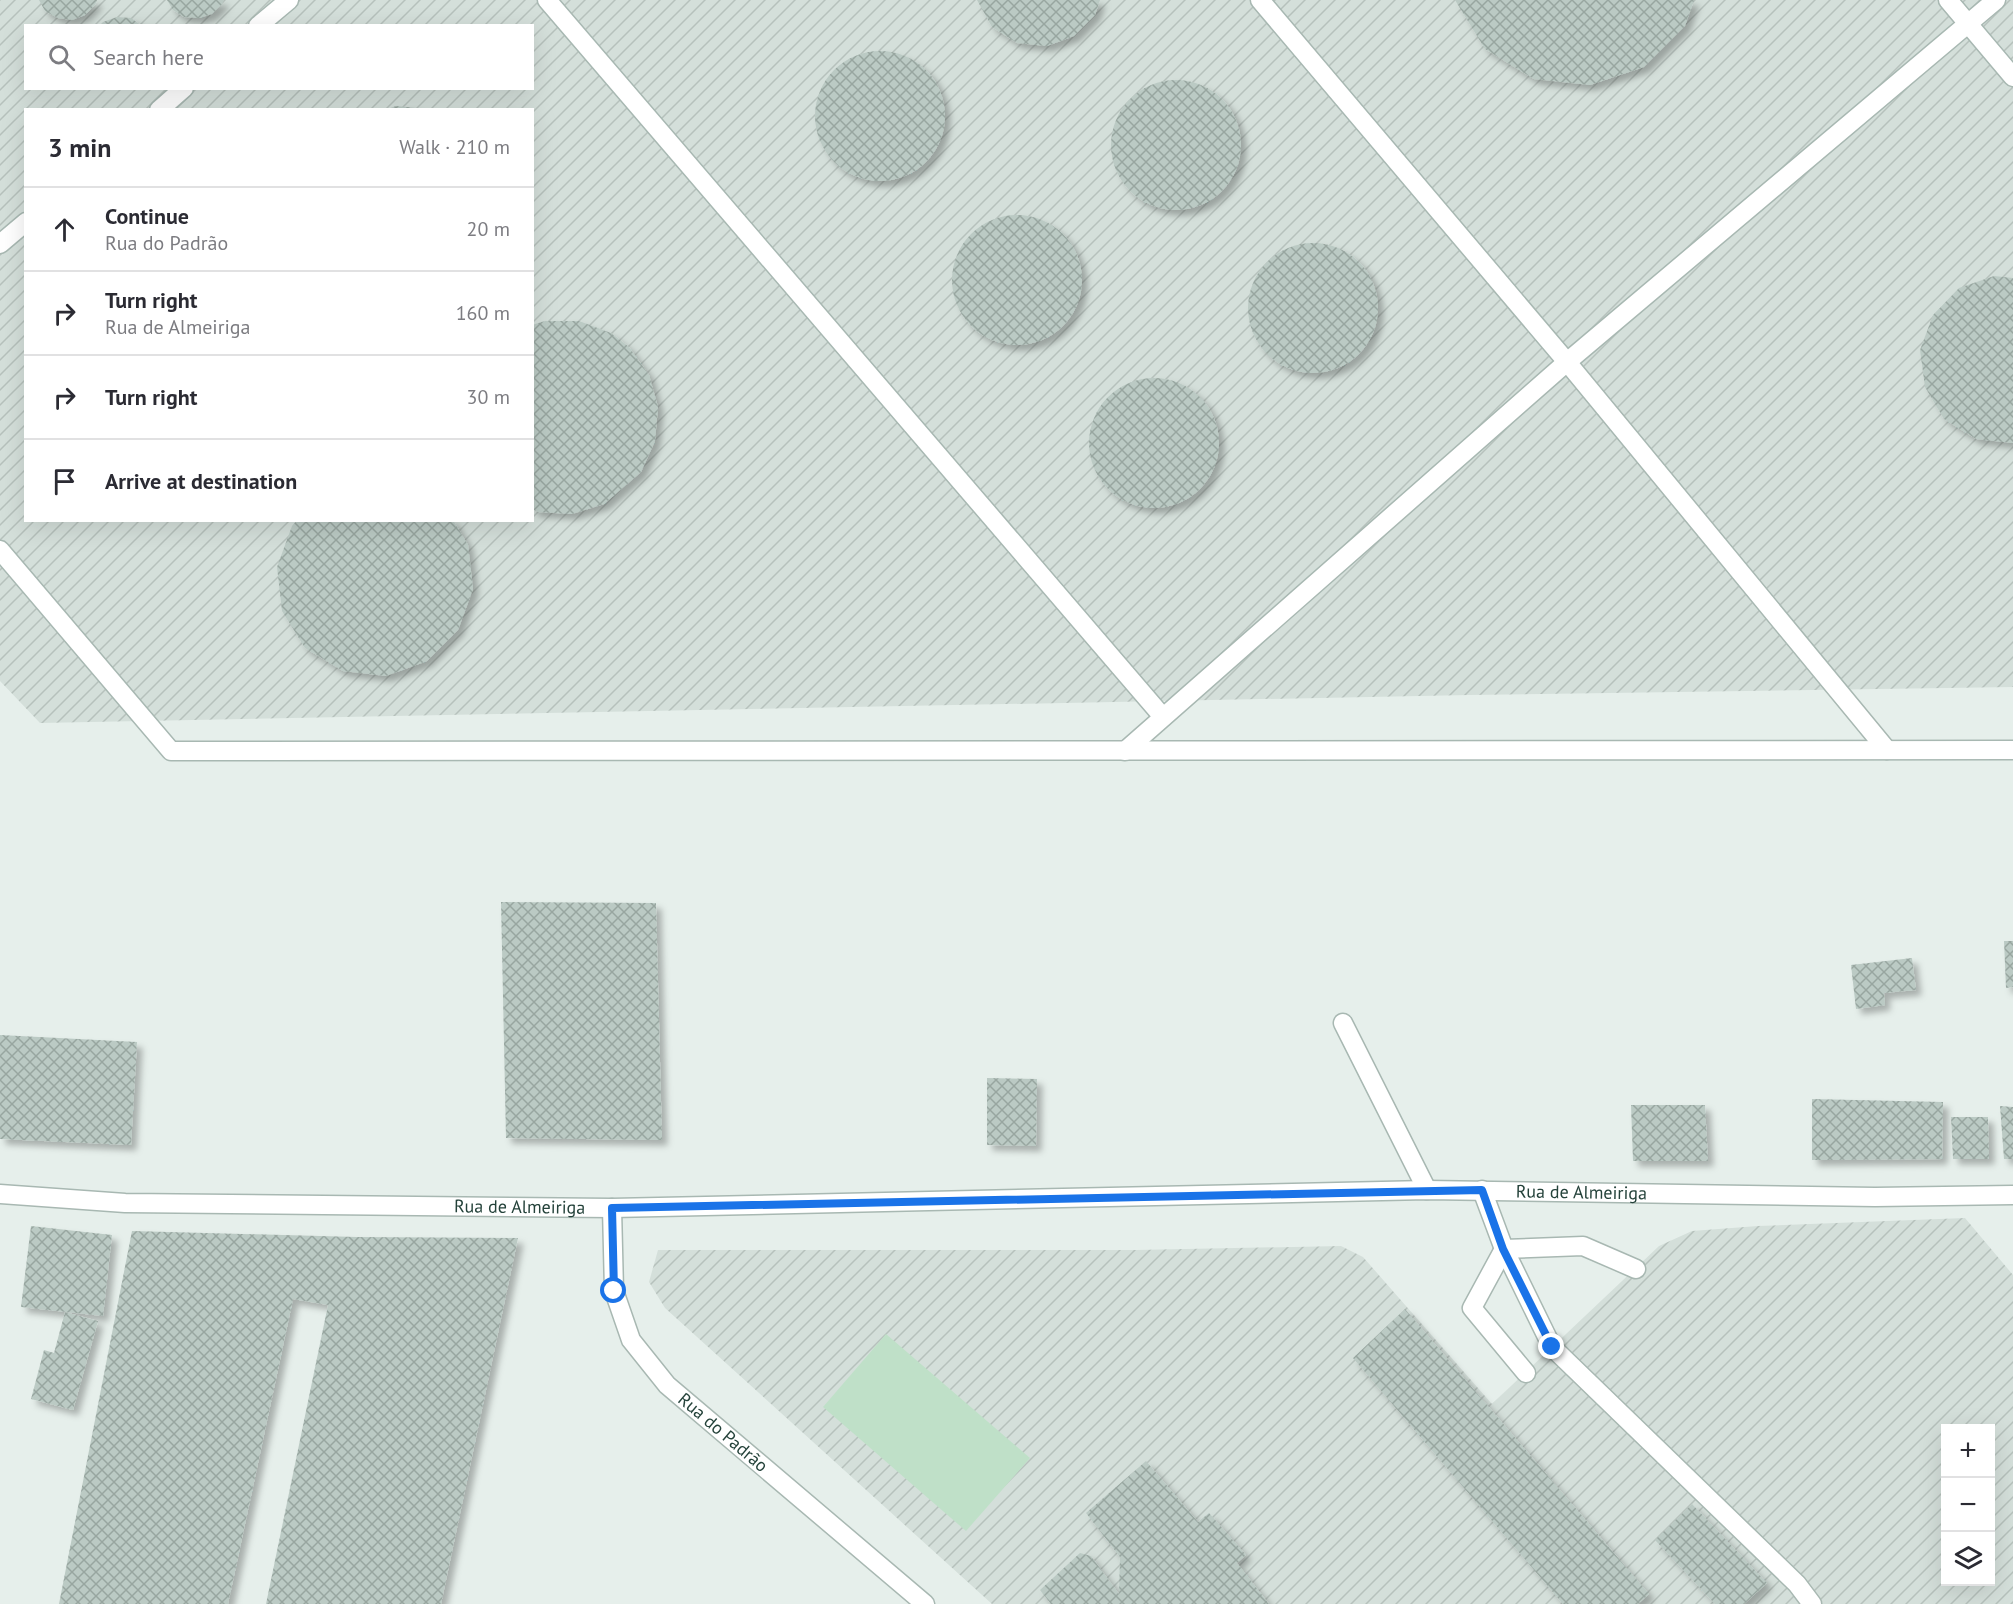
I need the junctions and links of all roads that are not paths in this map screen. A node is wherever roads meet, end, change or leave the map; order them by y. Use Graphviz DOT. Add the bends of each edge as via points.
graph roads {
  1 [pos="289,0"];
  2 [pos="547,0"];
  3 [pos="1260,0"];
  4 [pos="1948,0"];
  5 [pos="1996,0"];
  6 [pos="1968,23"];
  7 [pos="260,24"];
  8 [pos="2013,77"];
  9 [pos="182,90"];
  10 [pos="161,108"];
  11 [pos="24,224"];
  12 [pos="0,244"];
  13 [pos="1567,362"];
  14 [pos="0,550"];
  15 [pos="1163,717"];
  16 [pos="1887,750"];
  17 [pos="2013,750"];
  18 [pos="1125,751"];
  19 [pos="1343,1023"];
  20 [pos="1427,1190"];
  21 [pos="1482,1190"];
  22 [pos="0,1194"];
  23 [pos="2013,1196"];
  24 [pos="612,1208"];
  25 [pos="1503,1249"];
  26 [pos="1636,1269"];
  27 [pos="1526,1372"];
  28 [pos="925,1604"];
  29 [pos="1812,1604"];
  1 -- 7 [label="street"];
  2 -- 15 [label="street"];
  3 -- 13 [label="street"];
  4 -- 6 [label="street"];
  5 -- 6 [label="street"];
  6 -- 8 [label="street"];
  6 -- 13 [label="street"];
  9 -- 10 [label="street"];
  11 -- 12 [label="street"];
  13 -- 15 [label="street"];
  13 -- 16 [label="street"];
  14 -- 18 [label="street" via="171,751"];
  15 -- 18 [label="street"];
  16 -- 17 [label="street"];
  16 -- 18 [label="street"];
  19 -- 20 [label="street"];
  20 -- 21 [label="street, Rua de Almeiriga"];
  20 -- 24 [label="street, Rua de Almeiriga"];
  21 -- 23 [label="street, Rua de Almeiriga"];
  21 -- 25 [label="street"];
  22 -- 24 [label="street, Rua de Almeiriga" via="125,1203"];
  24 -- 28 [label="street, Rua do Padrão" via="614,1291 631,1340 638,1349 667,1385"];
  25 -- 26 [label="street" via="1583,1246"];
  25 -- 27 [label="street" via="1472,1308"];
  25 -- 29 [label="street" via="1552,1347 1797,1584"];
}
